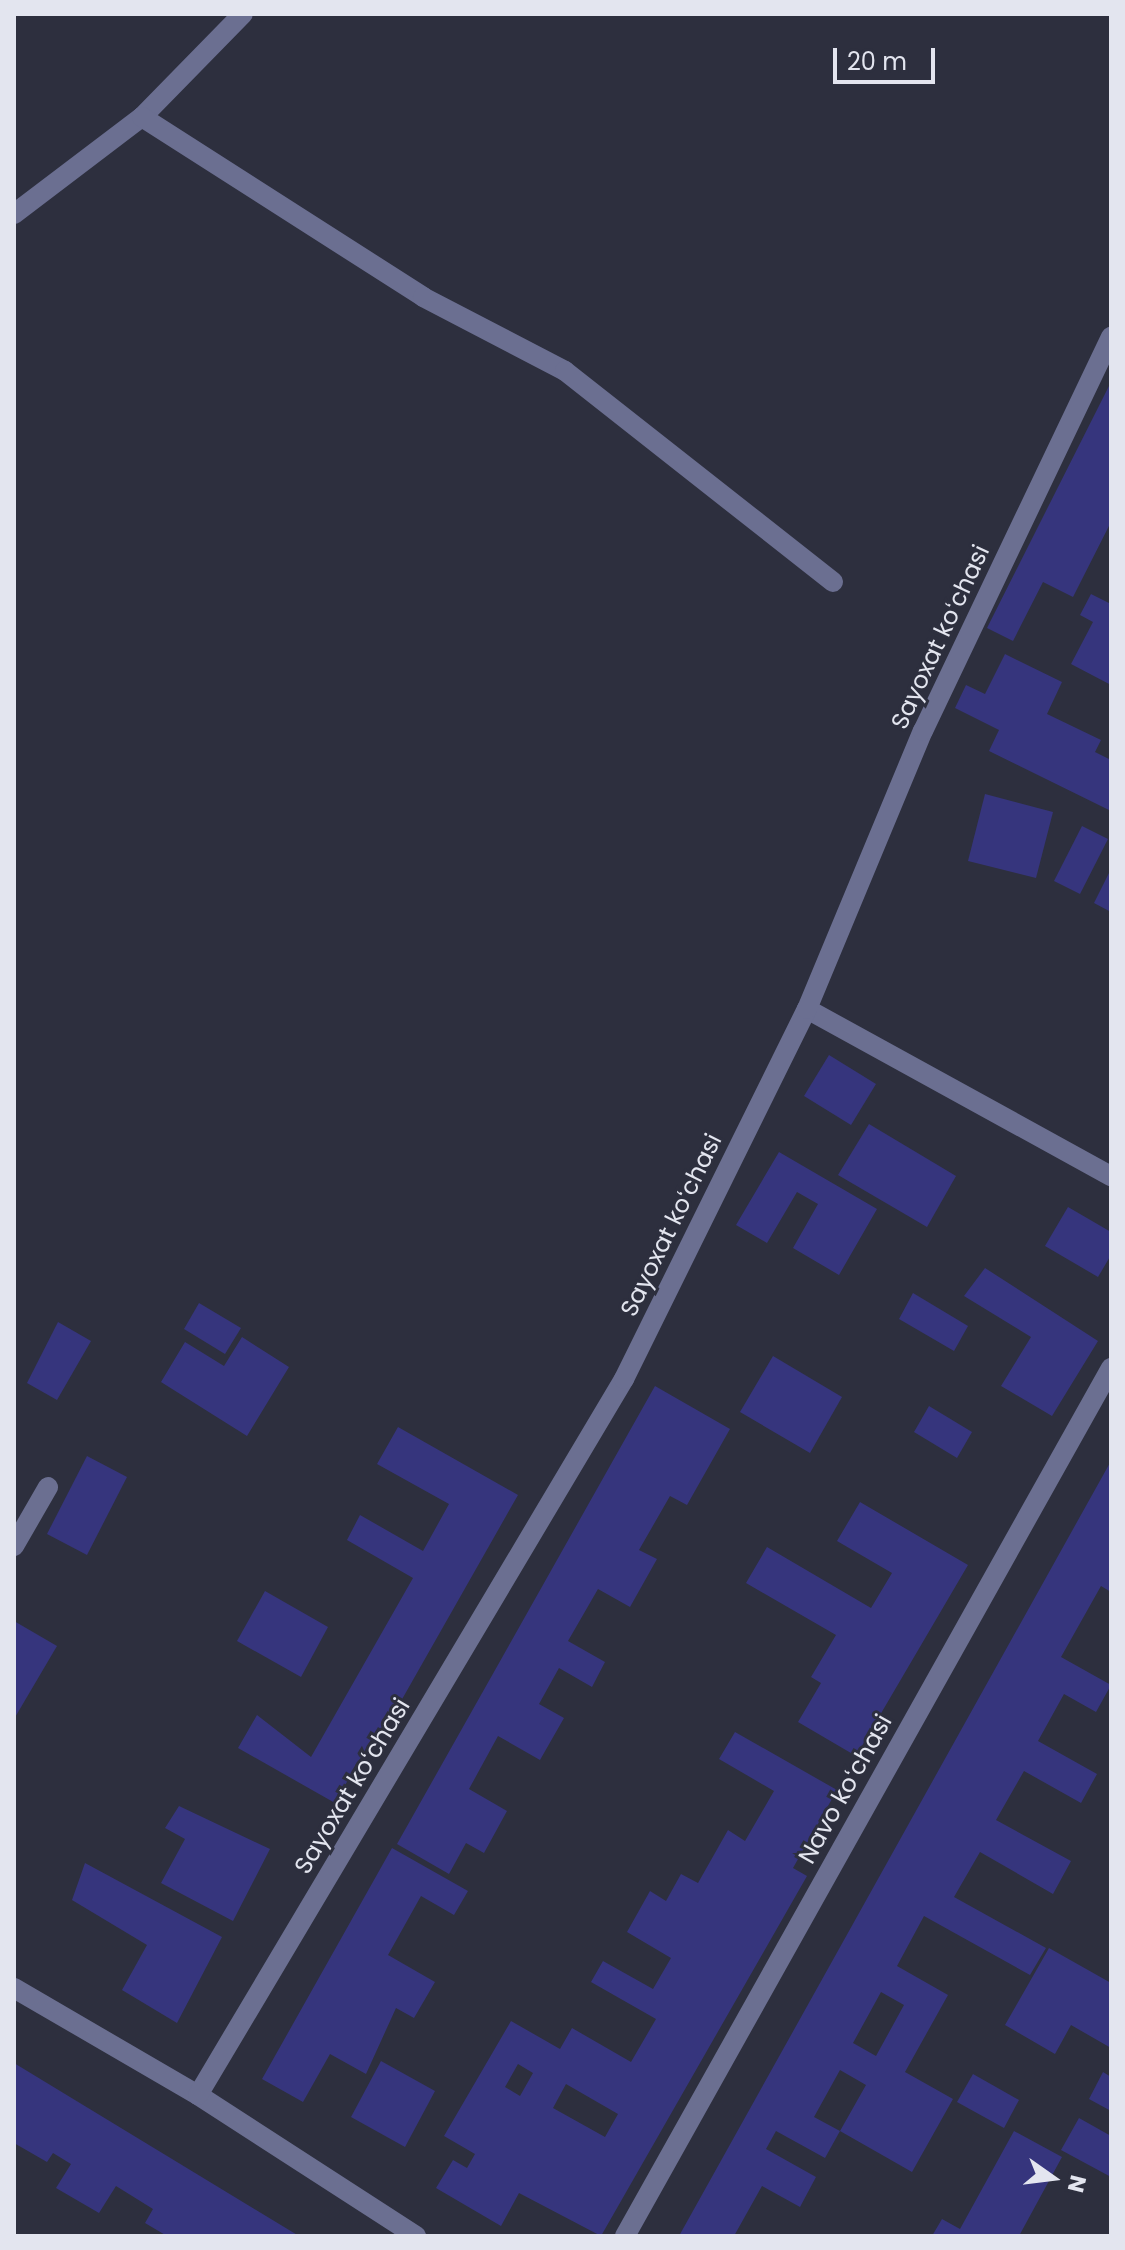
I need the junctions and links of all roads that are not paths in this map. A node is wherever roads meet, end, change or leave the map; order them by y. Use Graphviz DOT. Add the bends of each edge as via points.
graph roads {
  1 [pos="243,14"];
  2 [pos="142,117"];
  3 [pos="14,214"];
  4 [pos="1111,337"];
  5 [pos="833,582"];
  6 [pos="807,1009"];
  7 [pos="1111,1176"];
  8 [pos="1111,1368"];
  9 [pos="48,1487"];
  10 [pos="14,1546"];
  11 [pos="14,1988"];
  12 [pos="198,2095"];
  13 [pos="416,2236"];
  14 [pos="625,2236"];
  1 -- 2 [label="street"];
  2 -- 3 [label="street"];
  2 -- 5 [label="street" via="423,297 565,371"];
  4 -- 6 [label="street, Sayoxat koʻchasi" via="923,731"];
  6 -- 7 [label="street"];
  6 -- 12 [label="street, Sayoxat koʻchasi" via="624,1379"];
  8 -- 14 [label="street, Navo koʻchasi"];
  9 -- 10 [label="street"];
  11 -- 12 [label="street"];
  12 -- 13 [label="street"];
}
